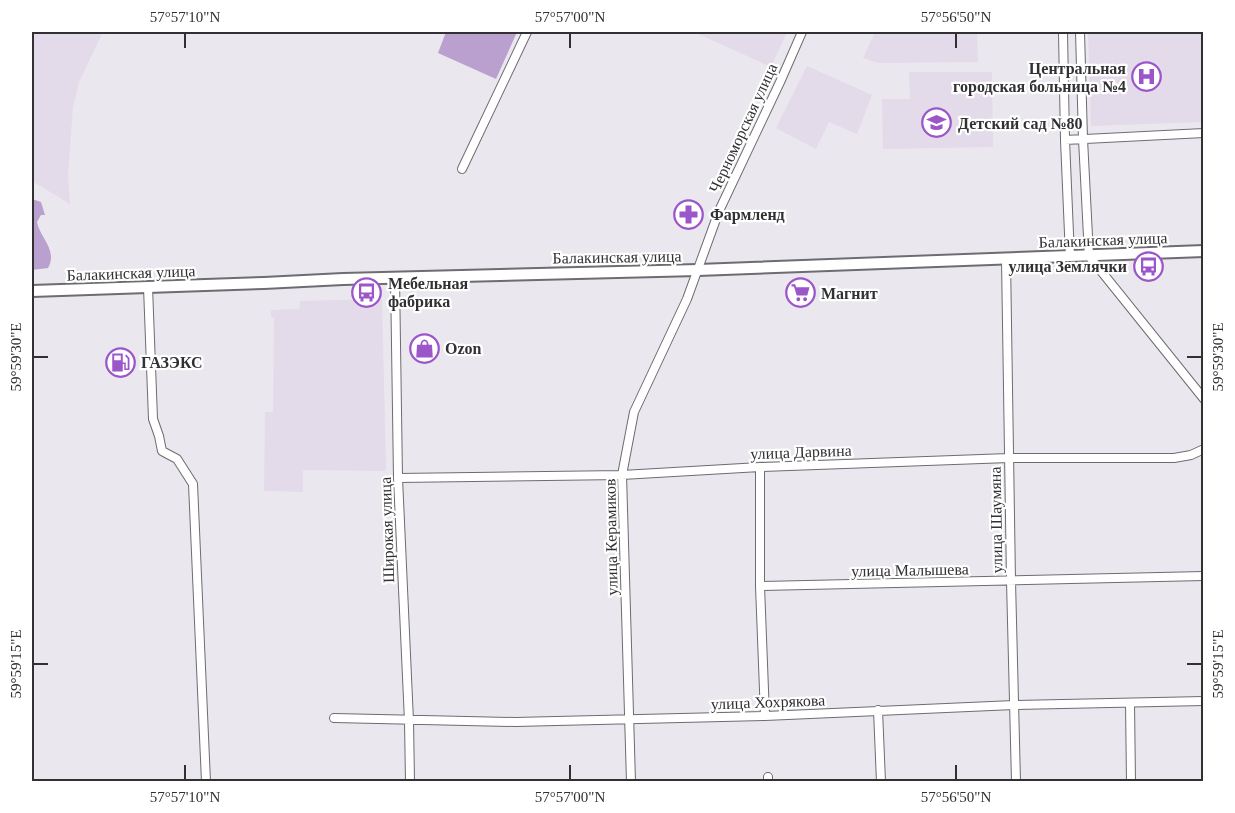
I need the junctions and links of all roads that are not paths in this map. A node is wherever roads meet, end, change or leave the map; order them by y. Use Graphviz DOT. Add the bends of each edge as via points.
graph roads {
  1 [pos="527,32"];
  2 [pos="802,32"];
  3 [pos="1063,32"];
  4 [pos="1080,32"];
  5 [pos="1203,133"];
  6 [pos="1083,139"];
  7 [pos="1065,140"];
  8 [pos="462,169"];
  9 [pos="1203,251"];
  10 [pos="1089,256"];
  11 [pos="1070,257"];
  12 [pos="1006,259"];
  13 [pos="698,270"];
  14 [pos="395,277"];
  15 [pos="148,287"];
  16 [pos="32,291"];
  17 [pos="1203,399"];
  18 [pos="1203,449"];
  19 [pos="1009,458"];
  20 [pos="760,467"];
  21 [pos="622,475"];
  22 [pos="398,478"];
  23 [pos="1203,576"];
  24 [pos="1011,581"];
  25 [pos="760,586"];
  26 [pos="1203,701"];
  27 [pos="1130,703"];
  28 [pos="1014,705"];
  29 [pos="878,710"];
  30 [pos="765,716"];
  31 [pos="334,718"];
  32 [pos="628,720"];
  33 [pos="409,721"];
  34 [pos="206,782"];
  35 [pos="410,782"];
  36 [pos="630,782"];
  37 [pos="880,782"];
  38 [pos="1016,782"];
  39 [pos="1131,782"];
  1 -- 8 [label="street"];
  2 -- 13 [label="street, Черноморская улица" via="719,211"];
  3 -- 7 [label="street"];
  4 -- 6 [label="street"];
  5 -- 6 [label="street"];
  6 -- 7 [label="street"];
  6 -- 10 [label="street"];
  7 -- 11 [label="street"];
  9 -- 10 [label="main road, Балакинская улица"];
  10 -- 11 [label="main road, Балакинская улица"];
  10 -- 17 [label="street"];
  11 -- 12 [label="main road, Балакинская улица"];
  12 -- 13 [label="main road, Балакинская улица"];
  12 -- 19 [label="street, улица Шаумяна"];
  13 -- 14 [label="main road, Балакинская улица"];
  13 -- 21 [label="street, улица Керамиков" via="634,412"];
  14 -- 15 [label="main road, Балакинская улица"];
  14 -- 22 [label="street, Широкая улица"];
  15 -- 16 [label="main road, Балакинская улица"];
  15 -- 34 [label="street" via="153,418 162,451 177,459 193,484"];
  18 -- 19 [label="street, улица Дарвина" via="1174,458"];
  19 -- 20 [label="street, улица Дарвина"];
  19 -- 24 [label="street, улица Шаумяна"];
  20 -- 21 [label="street, улица Дарвина"];
  20 -- 25 [label="street"];
  21 -- 22 [label="street, улица Дарвина"];
  21 -- 32 [label="street, улица Керамиков"];
  22 -- 33 [label="street, Широкая улица"];
  23 -- 24 [label="street, улица Малышева"];
  24 -- 25 [label="street, улица Малышева"];
  24 -- 28 [label="street, улица Шаумяна"];
  25 -- 30 [label="street"];
  26 -- 27 [label="street, улица Хохрякова"];
  27 -- 28 [label="street, улица Хохрякова"];
  27 -- 39 [label="street"];
  28 -- 29 [label="street, улица Хохрякова"];
  28 -- 38 [label="street, улица Шаумяна"];
  29 -- 30 [label="street, улица Хохрякова"];
  29 -- 37 [label="street"];
  30 -- 32 [label="street, улица Хохрякова"];
  31 -- 33 [label="street, улица Хохрякова"];
  32 -- 33 [label="street, улица Хохрякова"];
  32 -- 36 [label="street, улица Керамиков"];
  33 -- 35 [label="street, Широкая улица"];
}
